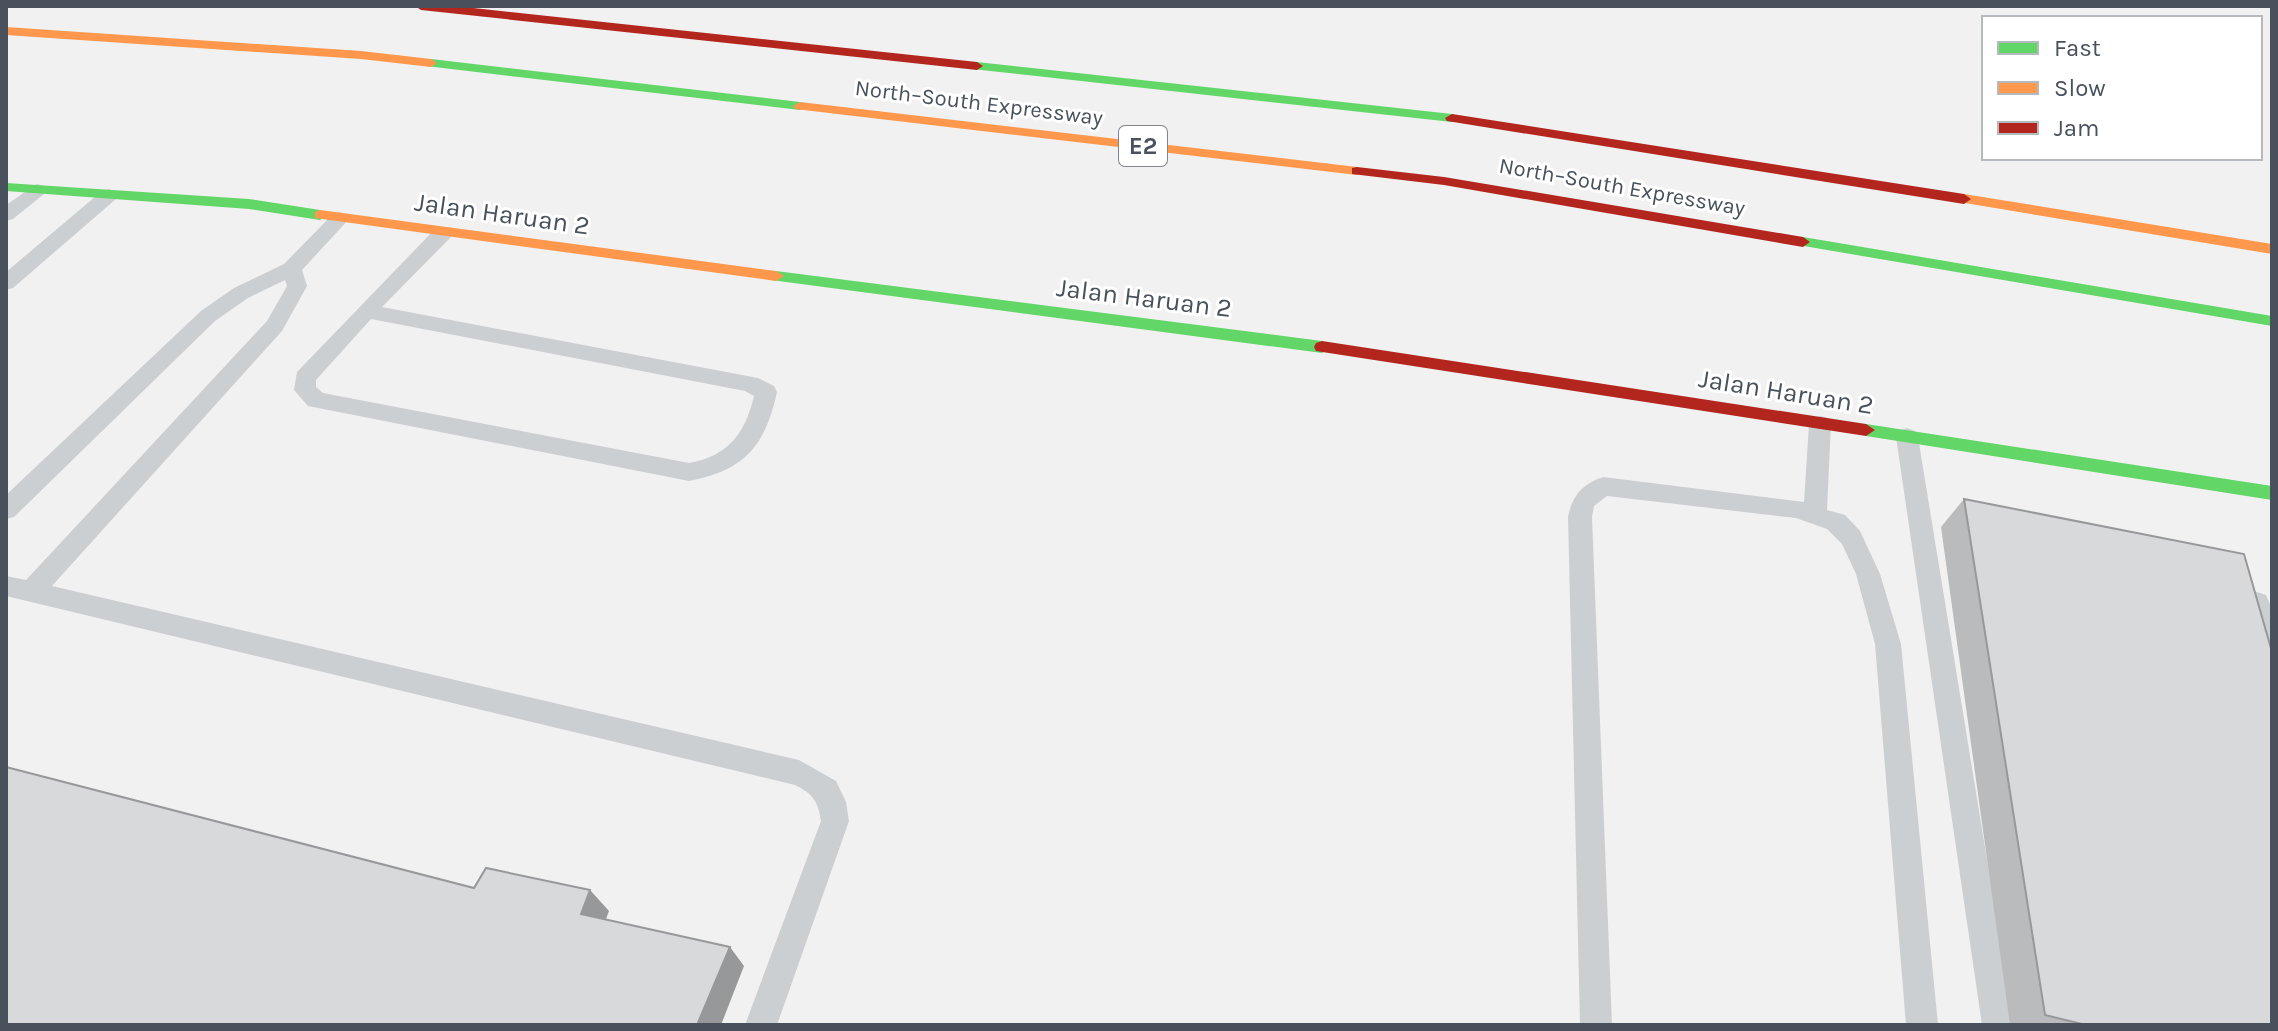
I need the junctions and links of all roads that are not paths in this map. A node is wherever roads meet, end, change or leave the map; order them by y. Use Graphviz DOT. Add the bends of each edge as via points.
graph roads {
  1 [pos="421,6"];
  2 [pos="6,31"];
  3 [pos="6,187"];
  4 [pos="37,190"];
  5 [pos="109,195"];
  6 [pos="6,215"];
  7 [pos="340,218"];
  8 [pos="443,233"];
  9 [pos="2272,249"];
  10 [pos="291,269"];
  11 [pos="6,283"];
  12 [pos="366,311"];
  13 [pos="2272,321"];
  14 [pos="1820,424"];
  15 [pos="1907,437"];
  16 [pos="2272,493"];
  17 [pos="6,510"];
  18 [pos="1815,513"];
  19 [pos="2243,584"];
  20 [pos="18,589"];
  21 [pos="2272,649"];
  22 [pos="761,1025"];
  23 [pos="1596,1025"];
  24 [pos="1922,1025"];
  25 [pos="1998,1025"];
  1 -- 9 [label="main road, North–South Expressway / E2" via="1472,120"];
  2 -- 13 [label="main road, North–South Expressway / E2" via="361,55 1444,181"];
  3 -- 4 [label="main road, Jalan Haruan 2"];
  4 -- 5 [label="main road, Jalan Haruan 2"];
  4 -- 6 [label="lane"];
  5 -- 7 [label="main road, Jalan Haruan 2" via="249,204"];
  5 -- 11 [label="lane"];
  7 -- 8 [label="main road, Jalan Haruan 2"];
  7 -- 10 [label="lane"];
  8 -- 12 [label="lane"];
  8 -- 14 [label="main road, Jalan Haruan 2" via="1333,348"];
  10 -- 17 [label="lane" via="208,316"];
  10 -- 20 [label="lane" via="297,286 275,326"];
  12 -- 12 [label="lane" via="750,384 766,392 763,408 737,453 716,467 689,472 316,400 305,390 305,378"];
  14 -- 15 [label="main road, Jalan Haruan 2"];
  14 -- 18 [label="lane"];
  15 -- 16 [label="main road, Jalan Haruan 2"];
  15 -- 25 [label="lane" via="1929,516"];
  18 -- 23 [label="lane" via="1603,486 1583,501"];
  18 -- 24 [label="lane" via="1836,522 1851,538 1868,574 1888,644"];
  19 -- 21 [label="lane" via="2254,593"];
  20 -- 22 [label="lane" via="799,773 824,785 835,821"];
}
